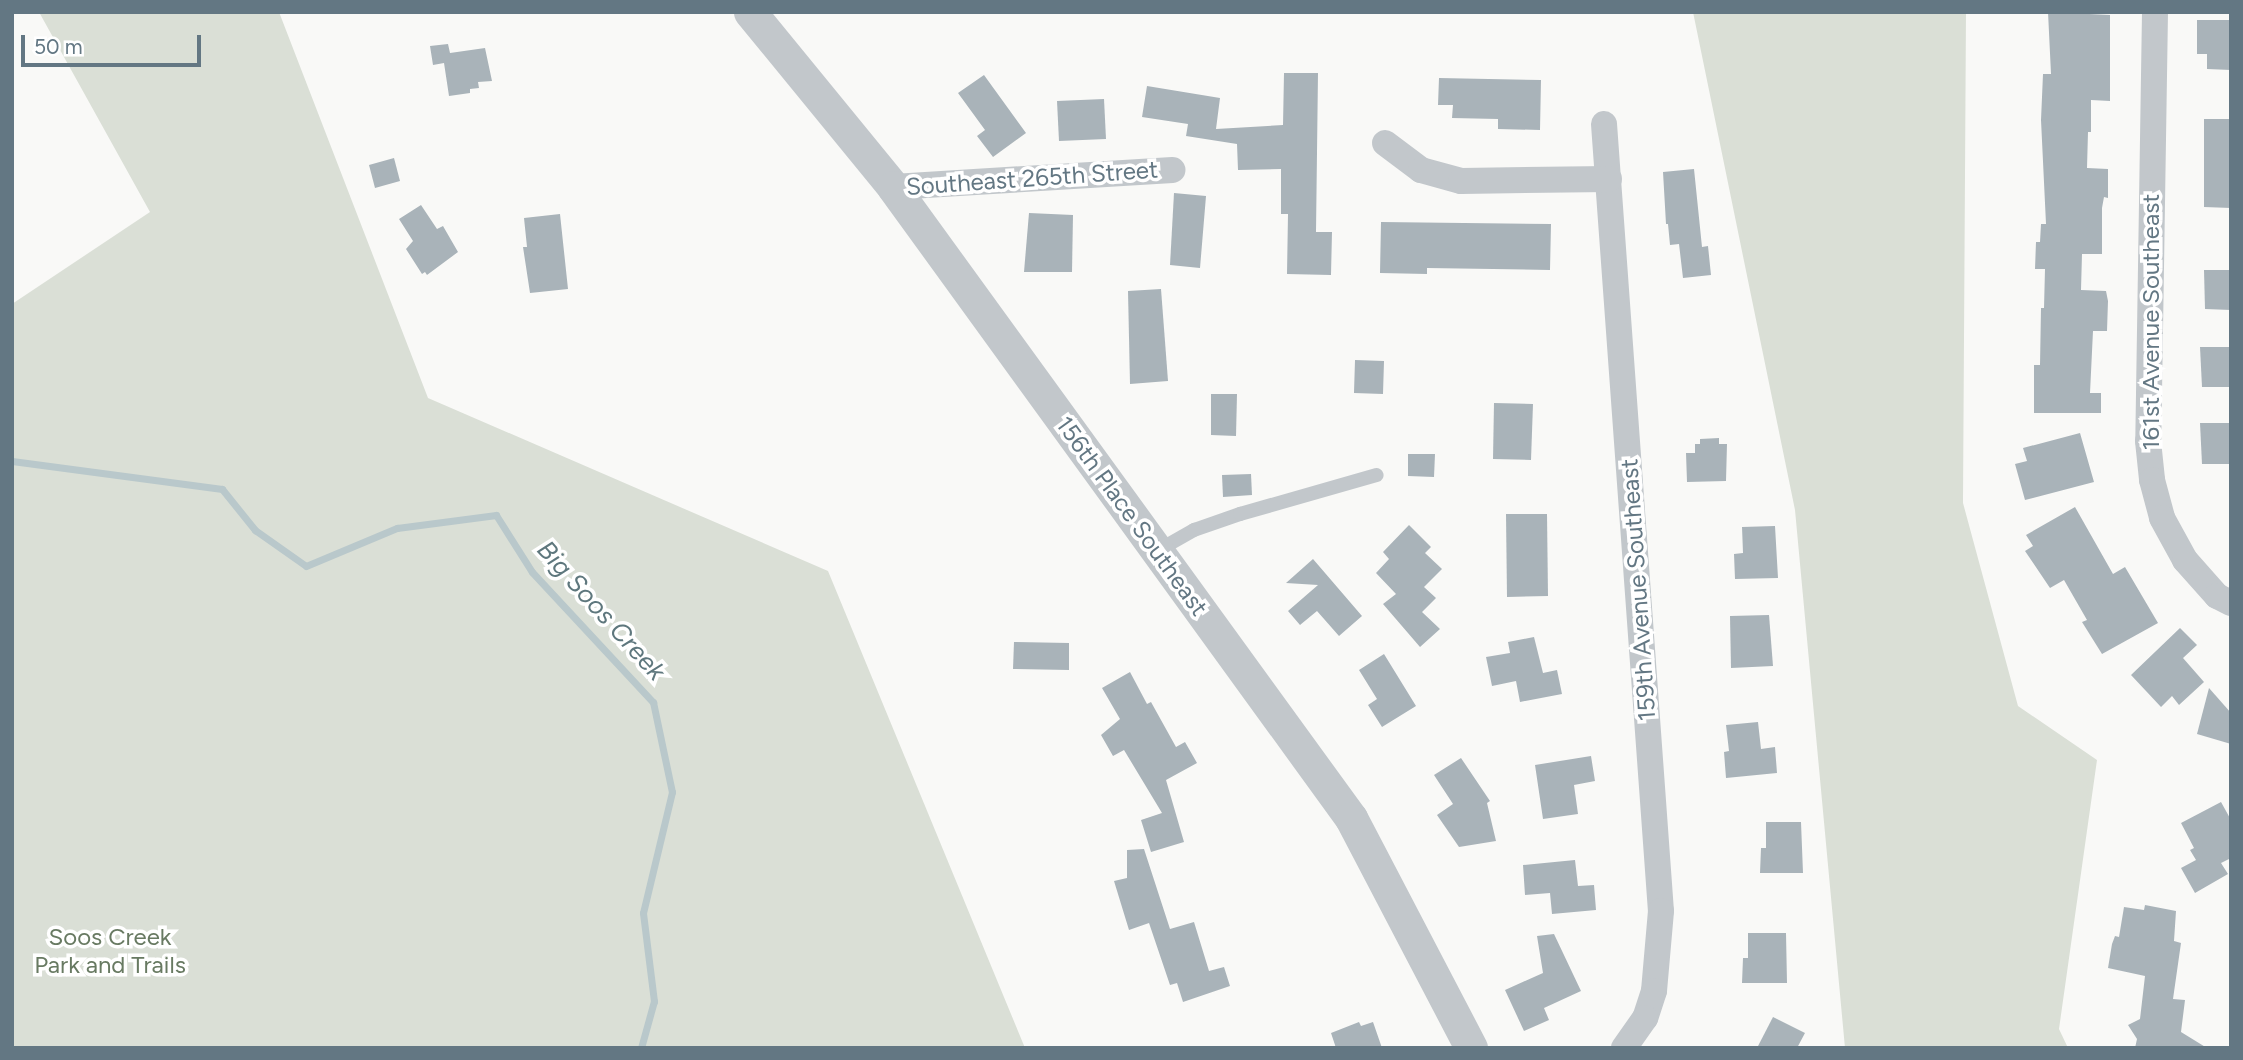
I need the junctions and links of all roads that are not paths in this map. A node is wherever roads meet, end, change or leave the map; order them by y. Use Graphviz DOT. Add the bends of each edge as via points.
graph roads {
  1 [pos="750,12"];
  2 [pos="2155,12"];
  3 [pos="1604,124"];
  4 [pos="1385,143"];
  5 [pos="1172,170"];
  6 [pos="1609,179"];
  7 [pos="893,187"];
  8 [pos="1377,475"];
  9 [pos="1157,551"];
  10 [pos="2231,603"];
  11 [pos="1471,1048"];
  12 [pos="1624,1048"];
  1 -- 7 [label="street, 156th Place Southeast"];
  2 -- 10 [label="street, 161st Avenue Southeast" via="2148,441 2152,480 2162,518 2185,561 2217,596"];
  3 -- 6 [label="street, 159th Avenue Southeast"];
  4 -- 6 [label="street" via="1420,170 1461,181"];
  5 -- 7 [label="street, Southeast 265th Street"];
  6 -- 12 [label="street, 159th Avenue Southeast" via="1661,911 1654,991 1645,1018"];
  7 -- 9 [label="street, 156th Place Southeast"];
  8 -- 9 [label="lane" via="1240,514 1194,530"];
  9 -- 11 [label="street, 156th Place Southeast" via="1351,818"];
}
